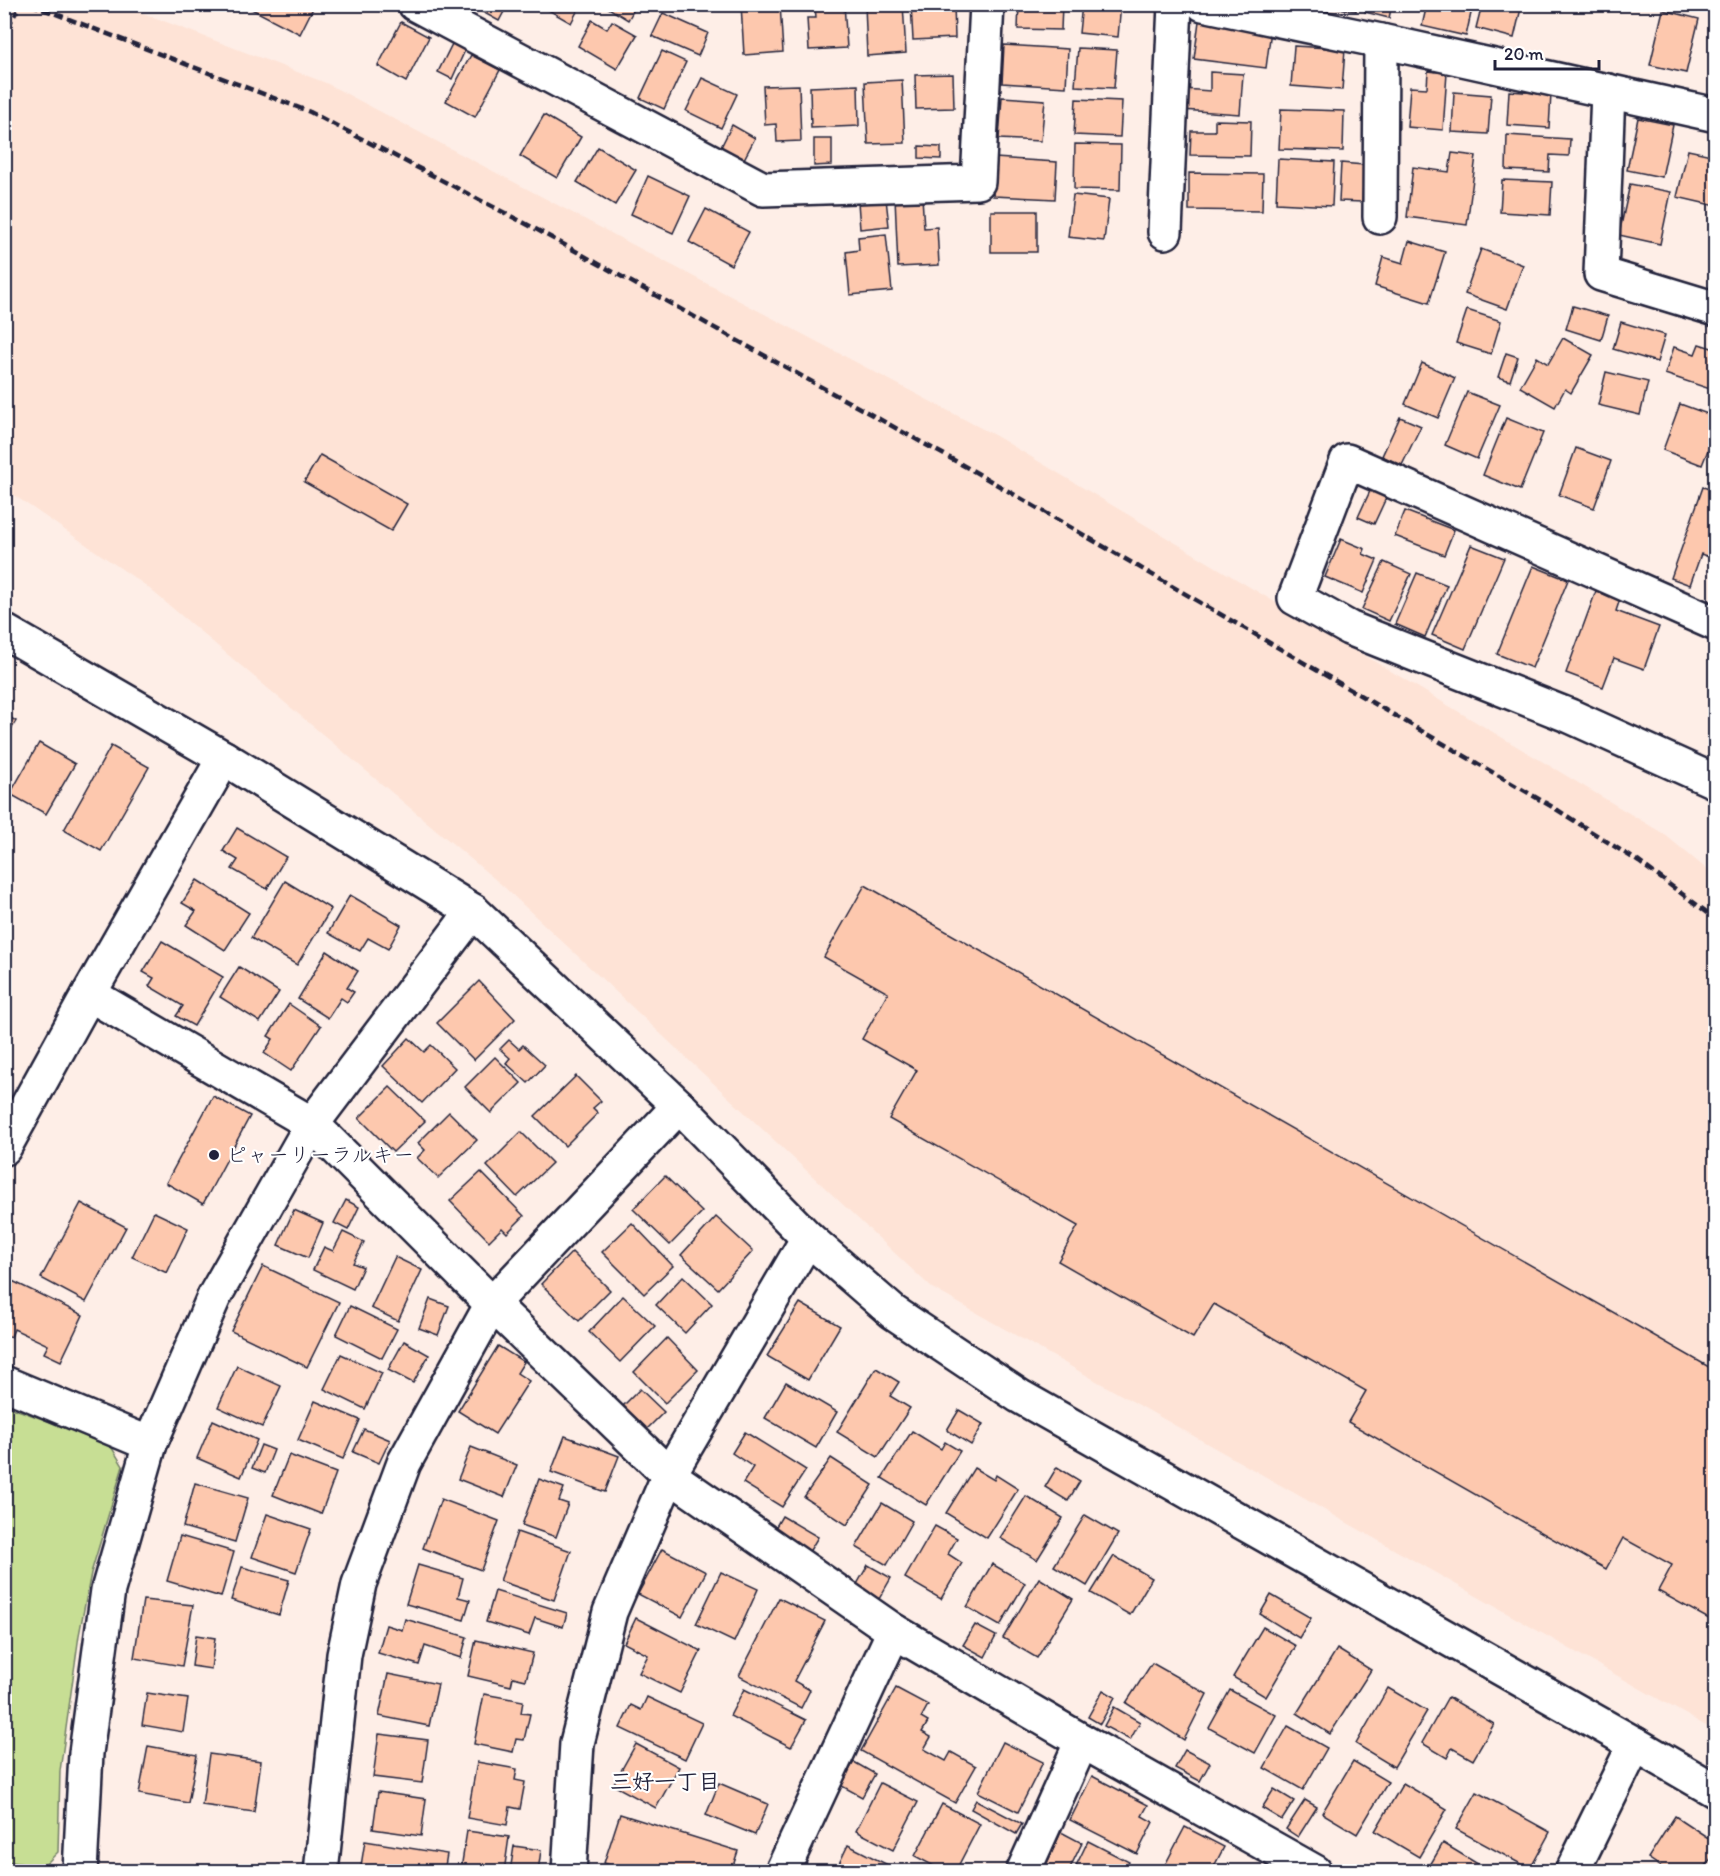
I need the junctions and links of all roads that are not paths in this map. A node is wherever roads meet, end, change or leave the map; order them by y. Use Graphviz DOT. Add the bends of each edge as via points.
graph roads {
  1 [pos="415,4"];
  2 [pos="987,4"];
  3 [pos="1175,4"];
  4 [pos="1203,4"];
  5 [pos="1382,41"];
  6 [pos="1608,91"];
  7 [pos="1716,115"];
  8 [pos="1380,217"];
  9 [pos="1165,232"];
  10 [pos="1716,309"];
  11 [pos="1716,624"];
  12 [pos="4,631"];
  13 [pos="225,758"];
  14 [pos="1716,782"];
  15 [pos="473,911"];
  16 [pos="89,994"];
  17 [pos="679,1106"];
  18 [pos="312,1124"];
  19 [pos="4,1148"];
  20 [pos="808,1238"];
  21 [pos="492,1304"];
  22 [pos="4,1383"];
  23 [pos="150,1444"];
  24 [pos="669,1475"];
  25 [pos="894,1631"];
  26 [pos="1083,1741"];
  27 [pos="1635,1744"];
  28 [pos="1716,1791"];
  29 [pos="1297,1867"];
  30 [pos="80,1872"];
  31 [pos="321,1872"];
  32 [pos="569,1872"];
  33 [pos="782,1872"];
  34 [pos="1023,1872"];
  35 [pos="1572,1872"];
  1 -- 2 [label="street" via="763,189 978,182"];
  3 -- 9 [label="street"];
  4 -- 5 [label="street"];
  5 -- 6 [label="street"];
  5 -- 8 [label="street"];
  6 -- 7 [label="street"];
  6 -- 10 [label="street" via="1601,274"];
  11 -- 14 [label="street" via="1347,461 1295,598 1349,628 1570,716"];
  12 -- 13 [label="street"];
  13 -- 15 [label="street"];
  13 -- 16 [label="street"];
  15 -- 17 [label="street"];
  15 -- 18 [label="street"];
  16 -- 18 [label="street"];
  16 -- 19 [label="street"];
  17 -- 20 [label="street"];
  17 -- 21 [label="street"];
  18 -- 21 [label="street"];
  18 -- 23 [label="street" via="214,1297"];
  20 -- 24 [label="street"];
  20 -- 27 [label="street" via="893,1312 1019,1396"];
  21 -- 24 [label="street"];
  21 -- 31 [label="street" via="404,1463 359,1584 344,1655"];
  22 -- 23 [label="street"];
  23 -- 30 [label="street" via="108,1590 86,1753"];
  24 -- 25 [label="street"];
  24 -- 32 [label="street" via="609,1612 577,1743"];
  25 -- 26 [label="street"];
  25 -- 33 [label="street"];
  26 -- 29 [label="street"];
  26 -- 34 [label="street"];
  27 -- 28 [label="street"];
  27 -- 35 [label="street"];
}
